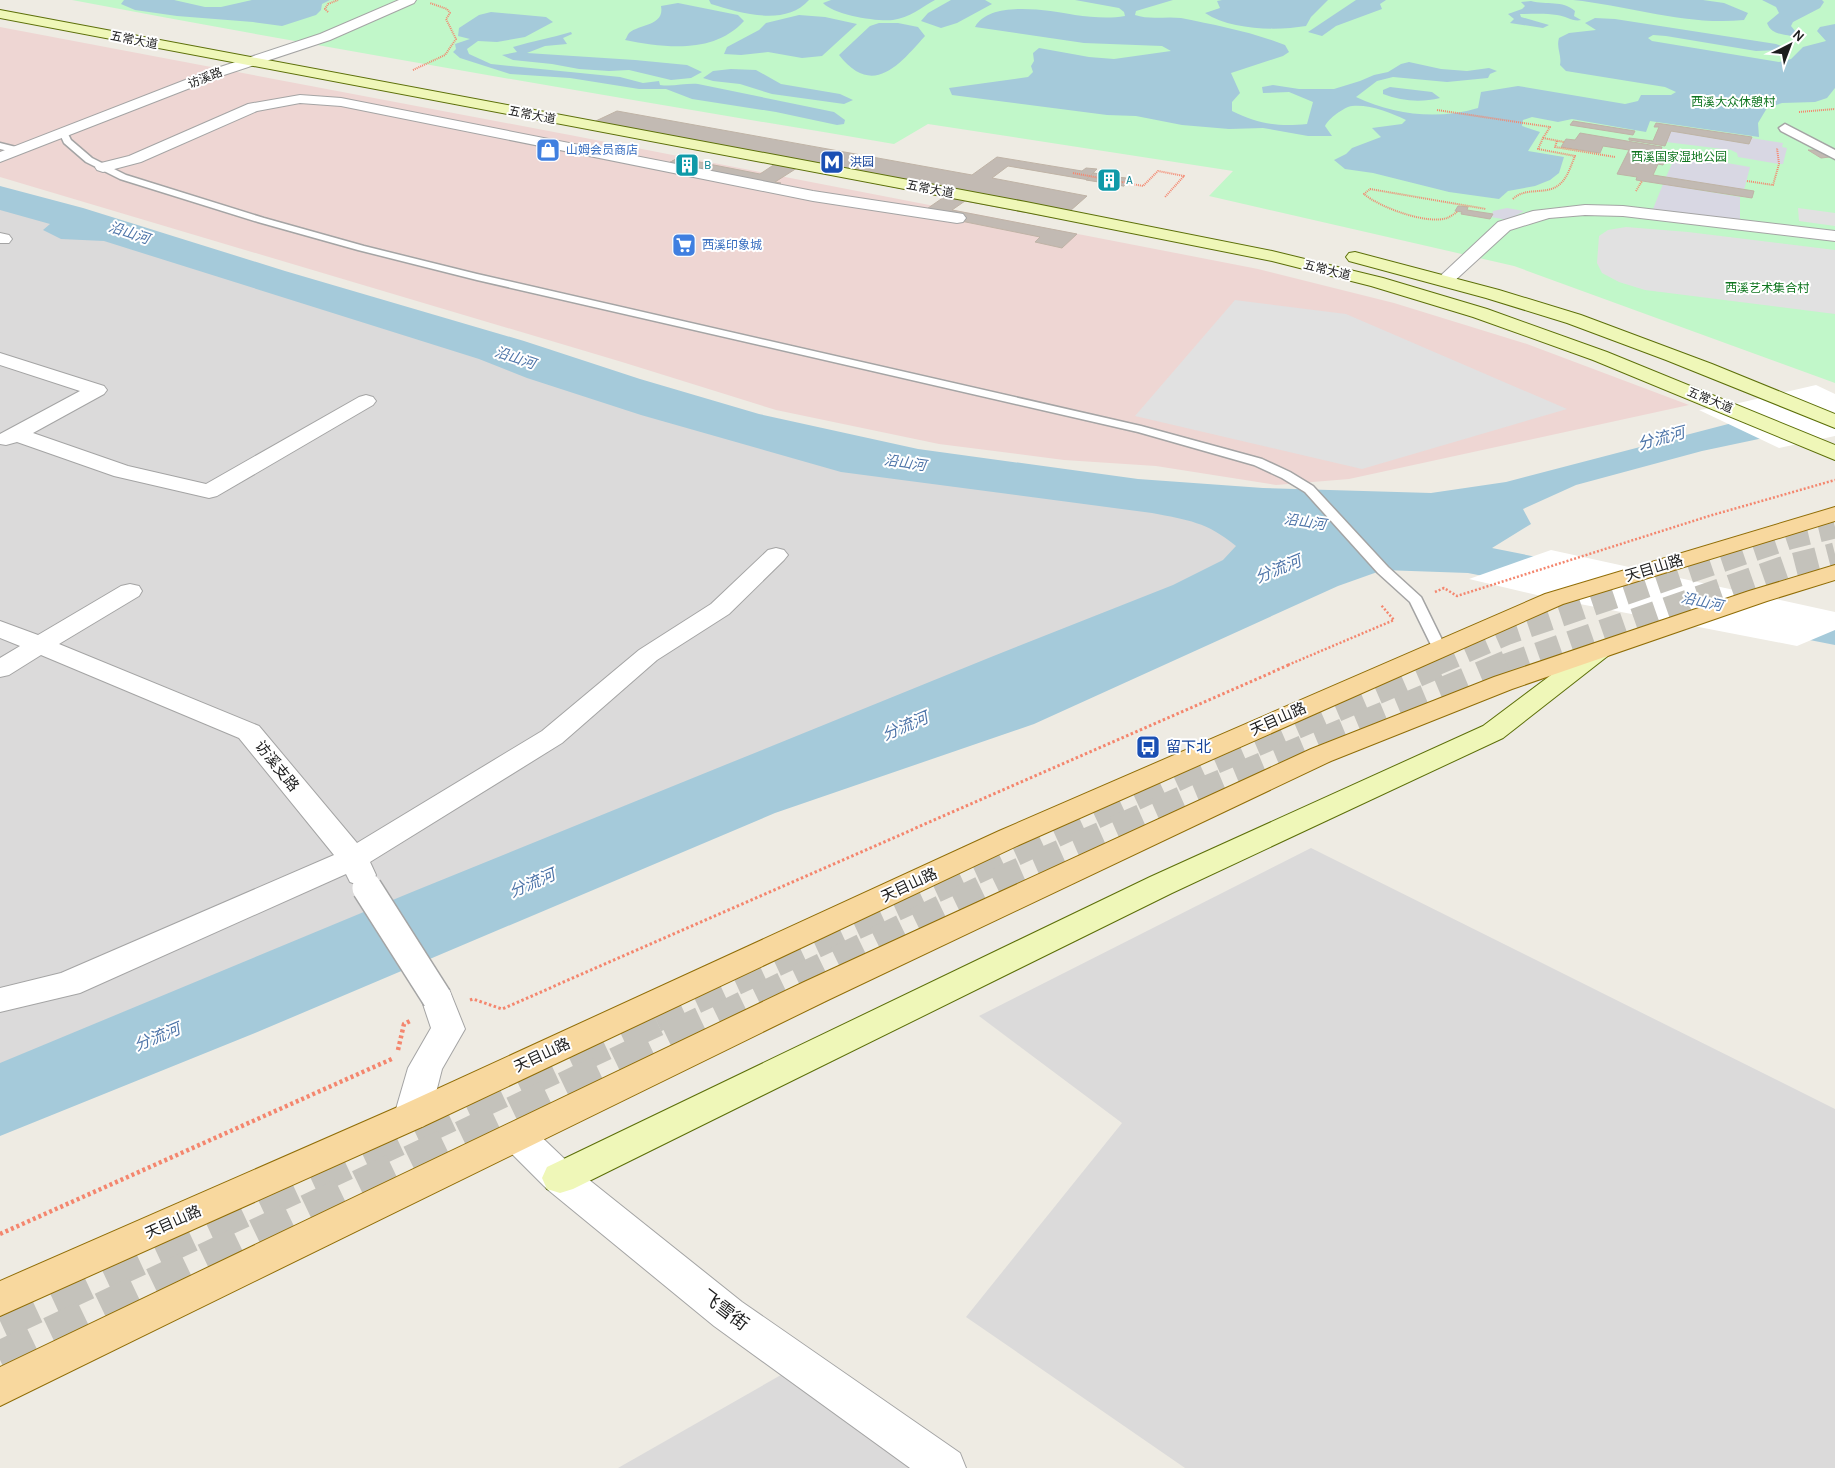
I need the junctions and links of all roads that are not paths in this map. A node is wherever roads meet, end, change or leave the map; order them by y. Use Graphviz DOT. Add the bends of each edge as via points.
graph roads {
  1 [pos="383,0"];
  2 [pos="410,0"];
  3 [pos="0,14"];
  4 [pos="332,20"];
  5 [pos="278,52"];
  6 [pos="250,54"];
  7 [pos="223,57"];
  8 [pos="1785,128"];
  9 [pos="63,132"];
  10 [pos="0,145"];
  11 [pos="18,150"];
  12 [pos="1835,155"];
  13 [pos="0,157"];
  14 [pos="103,167"];
  15 [pos="1037,194"];
  16 [pos="1073,200"];
  17 [pos="1166,217"];
  18 [pos="957,218"];
  19 [pos="1194,223"];
  20 [pos="1835,236"];
  21 [pos="1279,240"];
  22 [pos="1335,252"];
  23 [pos="1445,280"];
  24 [pos="0,359"];
  25 [pos="366,401"];
  26 [pos="1835,422"];
  27 [pos="7,438"];
  28 [pos="1835,453"];
  29 [pos="1835,514"];
  30 [pos="776,555"];
  31 [pos="1835,572"];
  32 [pos="130,591"];
  33 [pos="0,629"];
  34 [pos="40,646"];
  35 [pos="1439,648"];
  36 [pos="1600,650"];
  37 [pos="0,669"];
  38 [pos="353,859"];
  39 [pos="0,1000"];
  40 [pos="412,1116"];
  41 [pos="518,1137"];
  42 [pos="560,1178"];
  43 [pos="0,1299"];
  44 [pos="0,1387"];
  45 [pos="945,1468"];
  1 -- 4 [label="street"];
  2 -- 5 [label="street, 访溪路"];
  3 -- 7 [label="main road, 五常大道"];
  5 -- 6 [label="street, 访溪路"];
  5 -- 15 [label="main road, 五常大道"];
  6 -- 7 [label="main road, 五常大道"];
  6 -- 9 [label="street, 访溪路"];
  6 -- 28 [label="main road, 五常大道" via="1272,256 1377,282 1480,313 1600,356"];
  7 -- 10 [label="street" via="200,69"];
  8 -- 12 [label="street"];
  9 -- 11 [label="street, 访溪路"];
  9 -- 14 [label="lane" via="77,151"];
  10 -- 11 [label="lane"];
  11 -- 13 [label="street, 访溪路"];
  14 -- 18 [label="street" via="136,159 253,107 300,98 341,102 813,196"];
  14 -- 35 [label="lane" via="123,177 361,248 1141,429 1258,462 1309,489 1383,570 1416,600"];
  16 -- 17 [label="main road"];
  19 -- 21 [label="main road"];
  20 -- 23 [label="street" via="1623,211 1584,210 1533,216 1504,226"];
  22 -- 23 [label="main road, 五常大道"];
  23 -- 26 [label="main road, 五常大道" via="1572,319 1672,355"];
  24 -- 27 [label="street" via="97,390"];
  25 -- 27 [label="street" via="209,491 122,471"];
  29 -- 35 [label="main road, 天目山路" via="1554,599"];
  30 -- 38 [label="street" via="720,609 648,656 552,737"];
  31 -- 36 [label="main road"];
  32 -- 34 [label="street"];
  33 -- 34 [label="street, 访溪支路"];
  34 -- 37 [label="street"];
  34 -- 38 [label="street, 访溪支路" via="249,732"];
  35 -- 40 [label="main road, 天目山路" via="1009,838"];
  36 -- 41 [label="main road" via="1503,683 1321,755 816,991"];
  36 -- 42 [label="main road" via="1492,732 1161,885"];
  38 -- 39 [label="street" via="68,984"];
  38 -- 40 [label="street, 访溪支路, bridge" via="367,888 437,998 448,1029 425,1068"];
  40 -- 43 [label="main road, 天目山路"];
  41 -- 42 [label="street, 飞雪街"];
  41 -- 44 [label="main road"];
  42 -- 45 [label="street, 飞雪街" via="728,1314"];
}
